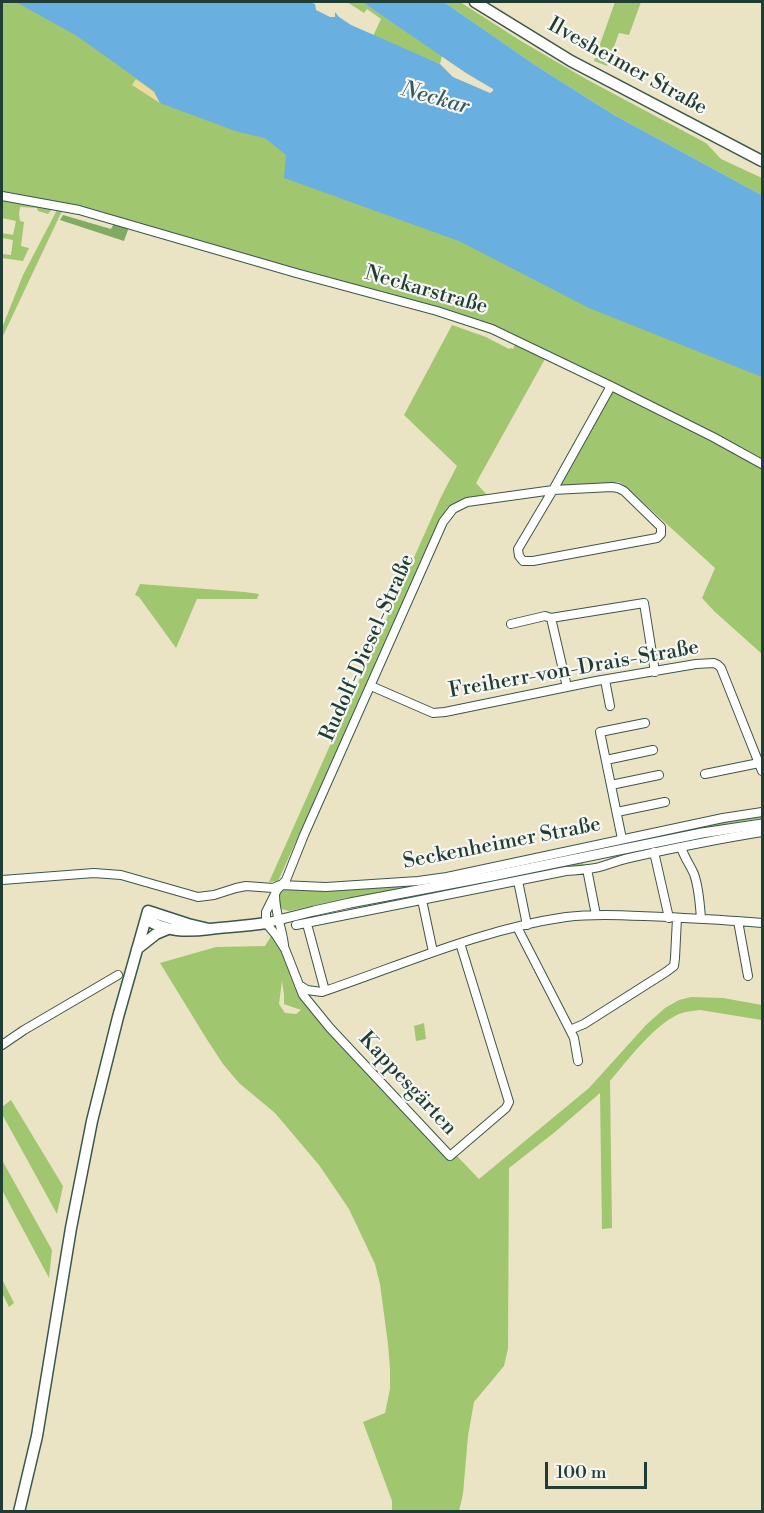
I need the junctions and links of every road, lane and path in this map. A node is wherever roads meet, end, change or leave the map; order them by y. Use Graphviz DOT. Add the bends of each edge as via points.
graph roads {
  1 [pos="475,2"];
  2 [pos="762,161"];
  3 [pos="2,196"];
  4 [pos="611,386"];
  5 [pos="762,464"];
  6 [pos="553,490"];
  7 [pos="551,618"];
  8 [pos="511,624"];
  9 [pos="654,672"];
  10 [pos="604,680"];
  11 [pos="371,686"];
  12 [pos="567,687"];
  13 [pos="610,706"];
  14 [pos="645,723"];
  15 [pos="653,750"];
  16 [pos="606,760"];
  17 [pos="761,767"];
  18 [pos="705,774"];
  19 [pos="659,775"];
  20 [pos="611,785"];
  21 [pos="664,802"];
  22 [pos="616,812"];
  23 [pos="762,812"];
  24 [pos="762,824"];
  25 [pos="762,832"];
  26 [pos="622,839"];
  27 [pos="681,847"];
  28 [pos="654,852"];
  29 [pos="588,869"];
  30 [pos="2,880"];
  31 [pos="518,881"];
  32 [pos="280,885"];
  33 [pos="275,895"];
  34 [pos="422,900"];
  35 [pos="147,915"];
  36 [pos="596,915"];
  37 [pos="673,918"];
  38 [pos="701,919"];
  39 [pos="279,920"];
  40 [pos="738,921"];
  41 [pos="266,923"];
  42 [pos="762,923"];
  43 [pos="308,924"];
  44 [pos="296,925"];
  45 [pos="527,925"];
  46 [pos="517,927"];
  47 [pos="168,929"];
  48 [pos="209,929"];
  49 [pos="460,943"];
  50 [pos="137,949"];
  51 [pos="285,949"];
  52 [pos="433,952"];
  53 [pos="118,975"];
  54 [pos="748,976"];
  55 [pos="299,985"];
  56 [pos="323,992"];
  57 [pos="317,1012"];
  58 [pos="570,1030"];
  59 [pos="2,1045"];
  60 [pos="578,1061"];
  61 [pos="19,1512"];
  1 -- 2 [label="main road, Ilvesheimer Straße" via="571,61"];
  3 -- 4 [label="street, Neckarstraße" via="79,210 492,329"];
  4 -- 5 [label="street, Neckarstraße"];
  4 -- 6 [label="street"];
  6 -- 6 [label="street" via="518,549 523,561 657,538 661,534 656,520 618,488"];
  6 -- 11 [label="street, Rudolf-Diesel-Straße" via="467,502 453,509 443,522"];
  7 -- 8 [label="street" via="544,616"];
  7 -- 9 [label="street" via="644,603"];
  7 -- 12 [label="street"];
  9 -- 10 [label="street, Freiherr-von-Drais-Straße"];
  9 -- 17 [label="street, Freiherr-von-Drais-Straße" via="696,664 718,665"];
  10 -- 12 [label="street, Freiherr-von-Drais-Straße"];
  10 -- 13 [label="street"];
  11 -- 12 [label="street, Freiherr-von-Drais-Straße" via="433,713"];
  11 -- 32 [label="street, Rudolf-Diesel-Straße" via="286,880"];
  14 -- 16 [label="street, Seckenheimer Straße" via="600,732"];
  15 -- 16 [label="street"];
  16 -- 20 [label="street, Seckenheimer Straße"];
  17 -- 18 [label="street, Freiherr-von-Drais-Straße"];
  19 -- 20 [label="street, Seckenheimer Straße"];
  20 -- 22 [label="street, Seckenheimer Straße"];
  21 -- 22 [label="street, Seckenheimer Straße"];
  22 -- 26 [label="street, Seckenheimer Straße"];
  23 -- 26 [label="street, Seckenheimer Straße"];
  24 -- 39 [label="street"];
  25 -- 27 [label="street"];
  26 -- 32 [label="street, Seckenheimer Straße" via="418,881 326,887"];
  27 -- 28 [label="street"];
  27 -- 38 [label="street" via="693,874"];
  28 -- 29 [label="street"];
  28 -- 37 [label="street"];
  29 -- 31 [label="street"];
  29 -- 36 [label="street"];
  30 -- 32 [label="street, Seckenheimer Straße" via="110,874 198,897 237,888"];
  31 -- 34 [label="street"];
  31 -- 45 [label="street"];
  32 -- 33 [label="street, Rudolf-Diesel-Straße"];
  33 -- 39 [label="street"];
  33 -- 41 [label="street, Rudolf-Diesel-Straße" via="266,912"];
  34 -- 43 [label="street"];
  34 -- 52 [label="street"];
  35 -- 47 [label="main road" via="156,926"];
  35 -- 48 [label="main road"];
  35 -- 50 [label="main road"];
  36 -- 37 [label="street"];
  36 -- 45 [label="street"];
  37 -- 38 [label="street"];
  37 -- 58 [label="street" via="674,966"];
  38 -- 40 [label="street"];
  39 -- 41 [label="street"];
  39 -- 51 [label="street, Kappesgärten"];
  40 -- 42 [label="street"];
  40 -- 54 [label="street"];
  41 -- 48 [label="main road"];
  41 -- 51 [label="street, Kappesgärten"];
  43 -- 44 [label="street"];
  43 -- 56 [label="street"];
  45 -- 46 [label="street"];
  46 -- 49 [label="street"];
  46 -- 58 [label="street"];
  47 -- 48 [label="main road"];
  47 -- 50 [label="main road"];
  49 -- 52 [label="street"];
  49 -- 57 [label="street, Kappesgärten" via="509,1102 450,1156"];
  50 -- 61 [label="main road" via="92,1121 37,1436"];
  51 -- 55 [label="street, Kappesgärten"];
  52 -- 56 [label="street"];
  53 -- 59 [label="street"];
  55 -- 56 [label="street"];
  55 -- 57 [label="street, Kappesgärten"];
  56 -- 57 [label="street"];
  58 -- 60 [label="street"];
}
